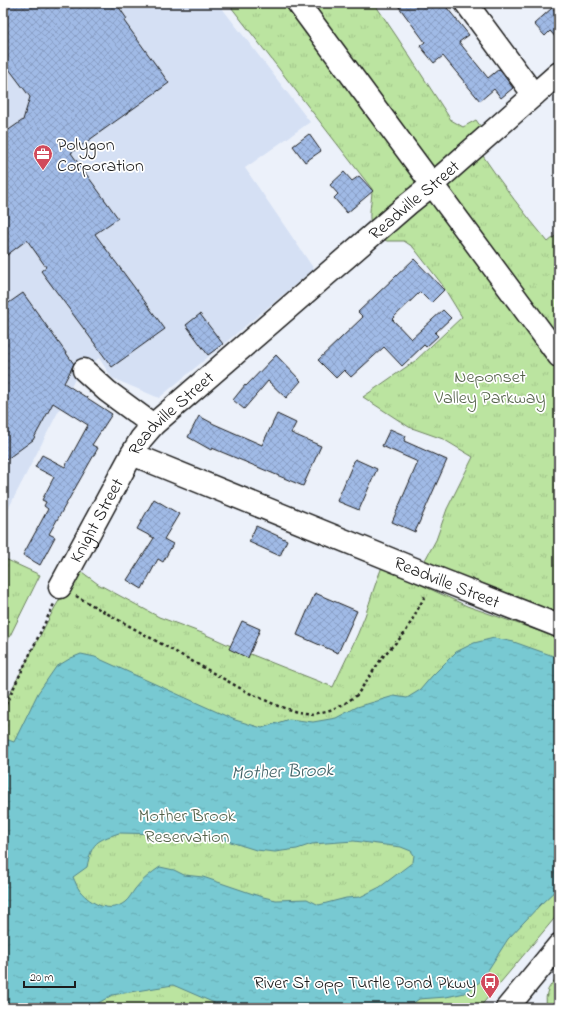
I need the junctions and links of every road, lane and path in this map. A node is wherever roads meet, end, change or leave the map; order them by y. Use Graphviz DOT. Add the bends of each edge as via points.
graph roads {
  1 [pos="298,3"];
  2 [pos="466,3"];
  3 [pos="559,73"];
  4 [pos="534,95"];
  5 [pos="433,184"];
  6 [pos="559,356"];
  7 [pos="84,370"];
  8 [pos="153,425"];
  9 [pos="132,454"];
  10 [pos="434,577"];
  11 [pos="60,587"];
  12 [pos="559,626"];
  13 [pos="3,710"];
  14 [pos="559,945"];
  15 [pos="514,1006"];
  1 -- 5 [label="street"];
  2 -- 4 [label="street"];
  3 -- 4 [label="street, Readville Street"];
  4 -- 5 [label="street, Readville Street"];
  5 -- 6 [label="street"];
  5 -- 8 [label="street, Readville Street"];
  7 -- 8 [label="street"];
  8 -- 9 [label="street, Readville Street"];
  9 -- 10 [label="street, Readville Street"];
  9 -- 11 [label="street, Knight Street"];
  10 -- 11 [label="path" via="405,633 384,656 357,695 344,704 314,714 296,712 247,692"];
  10 -- 12 [label="street, Readville Street"];
  11 -- 13 [label="path"];
  14 -- 15 [label="street"];
}
